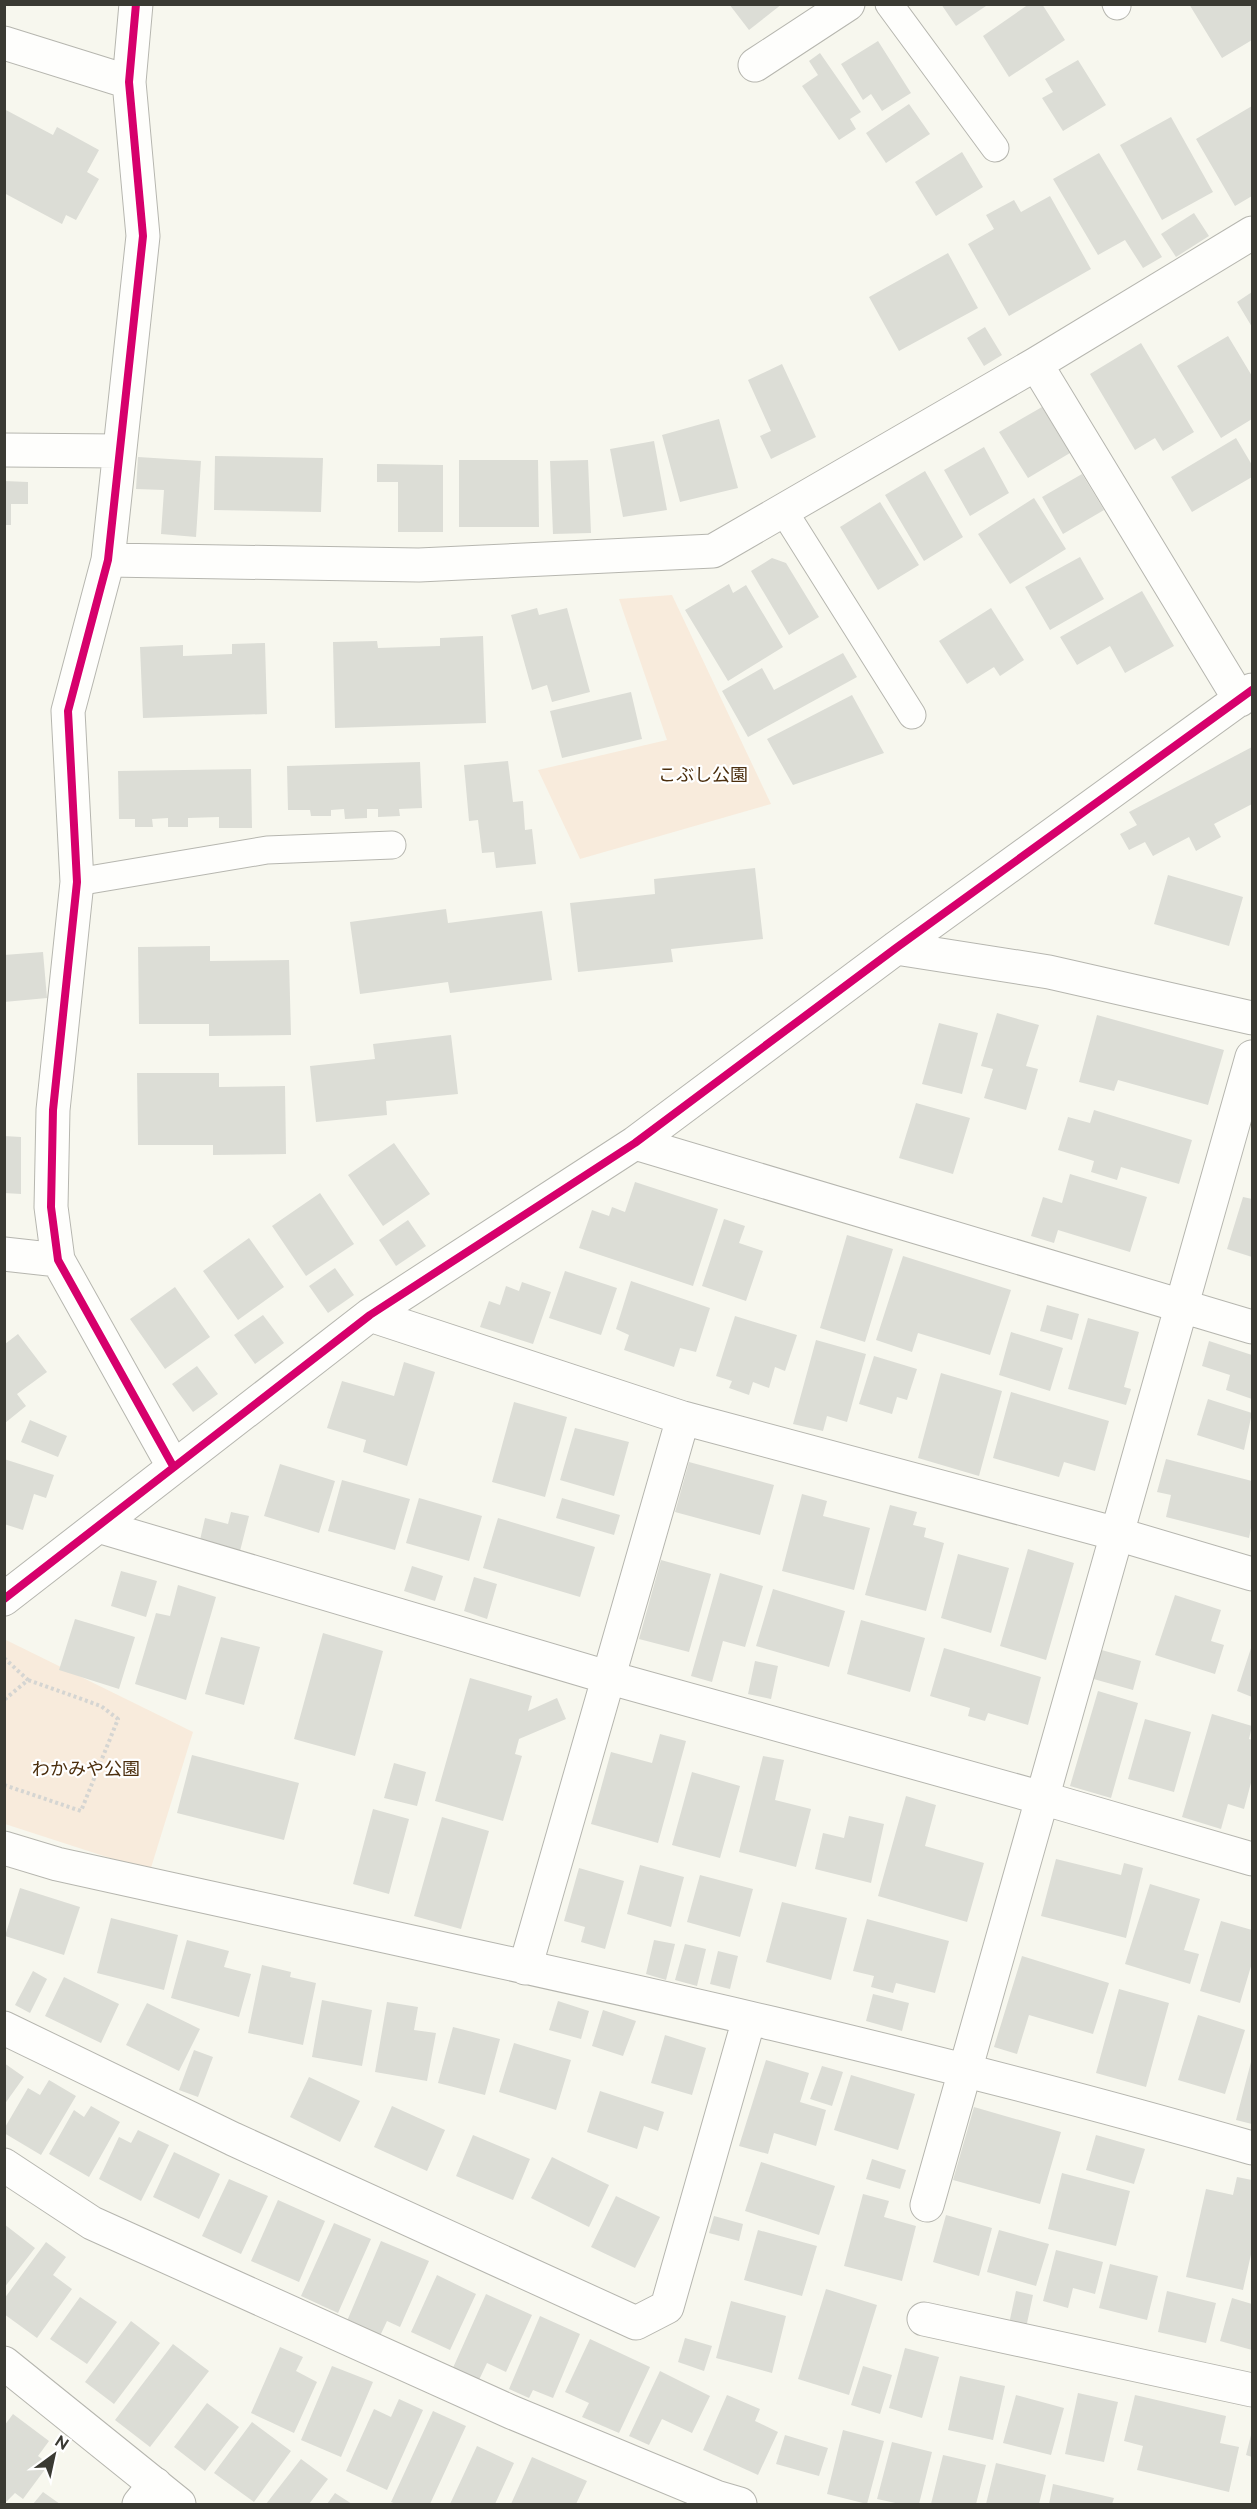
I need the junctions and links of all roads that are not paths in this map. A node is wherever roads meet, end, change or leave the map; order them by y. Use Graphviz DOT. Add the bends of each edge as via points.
graph roads {
  1 [pos="136,4"];
  2 [pos="889,4"];
  3 [pos="843,6"];
  4 [pos="4,43"];
  5 [pos="756,65"];
  6 [pos="129,82"];
  7 [pos="994,148"];
  8 [pos="1252,233"];
  9 [pos="1036,364"];
  10 [pos="4,450"];
  11 [pos="119,451"];
  12 [pos="783,510"];
  13 [pos="108,560"];
  14 [pos="1246,695"];
  15 [pos="912,715"];
  16 [pos="392,845"];
  17 [pos="77,882"];
  18 [pos="896,948"];
  19 [pos="1252,1018"];
  20 [pos="1252,1057"];
  21 [pos="635,1143"];
  22 [pos="4,1254"];
  23 [pos="58,1260"];
  24 [pos="1181,1308"];
  25 [pos="370,1315"];
  26 [pos="1252,1327"];
  27 [pos="683,1418"];
  28 [pos="173,1466"];
  29 [pos="98,1526"];
  30 [pos="1117,1534"];
  31 [pos="1252,1574"];
  32 [pos="13,1584"];
  33 [pos="607,1677"];
  34 [pos="1042,1798"];
  35 [pos="7,1857"];
  36 [pos="1252,1859"];
  37 [pos="525,1968"];
  38 [pos="749,2019"];
  39 [pos="4,2028"];
  40 [pos="965,2071"];
  41 [pos="1252,2148"];
  42 [pos="4,2165"];
  43 [pos="927,2205"];
  44 [pos="924,2319"];
  45 [pos="4,2363"];
  46 [pos="1252,2390"];
  47 [pos="158,2498"];
  48 [pos="723,2502"];
  1 -- 6 [label="street"];
  2 -- 7 [label="lane"];
  3 -- 5 [label="street"];
  4 -- 6 [label="street"];
  6 -- 11 [label="street" via="143,236"];
  8 -- 9 [label="street"];
  9 -- 12 [label="street"];
  9 -- 14 [label="street"];
  10 -- 11 [label="street"];
  11 -- 13 [label="street"];
  12 -- 13 [label="street" via="712,551 419,565"];
  12 -- 15 [label="lane"];
  13 -- 17 [label="street" via="68,711"];
  14 -- 18 [label="street"];
  16 -- 17 [label="lane" via="267,850"];
  17 -- 23 [label="street" via="53,1110 51,1207"];
  18 -- 19 [label="street" via="1049,972"];
  18 -- 21 [label="street"];
  20 -- 24 [label="street"];
  21 -- 24 [label="street"];
  21 -- 25 [label="street"];
  22 -- 23 [label="street"];
  23 -- 28 [label="street"];
  24 -- 26 [label="street"];
  24 -- 30 [label="street"];
  25 -- 27 [label="street"];
  25 -- 28 [label="street"];
  27 -- 30 [label="street"];
  27 -- 33 [label="street"];
  28 -- 29 [label="street"];
  29 -- 32 [label="street"];
  29 -- 33 [label="street"];
  30 -- 31 [label="street"];
  30 -- 34 [label="street"];
  33 -- 34 [label="street"];
  33 -- 37 [label="street"];
  34 -- 36 [label="street"];
  34 -- 40 [label="street"];
  35 -- 37 [label="street" via="57,1864"];
  37 -- 38 [label="street"];
  38 -- 39 [label="street" via="667,2307 636,2323 232,2139"];
  38 -- 40 [label="street"];
  40 -- 41 [label="street"];
  40 -- 43 [label="street"];
  42 -- 48 [label="street" via="92,2223 511,2412"];
  44 -- 46 [label="street"];
  45 -- 47 [label="street"];
}
